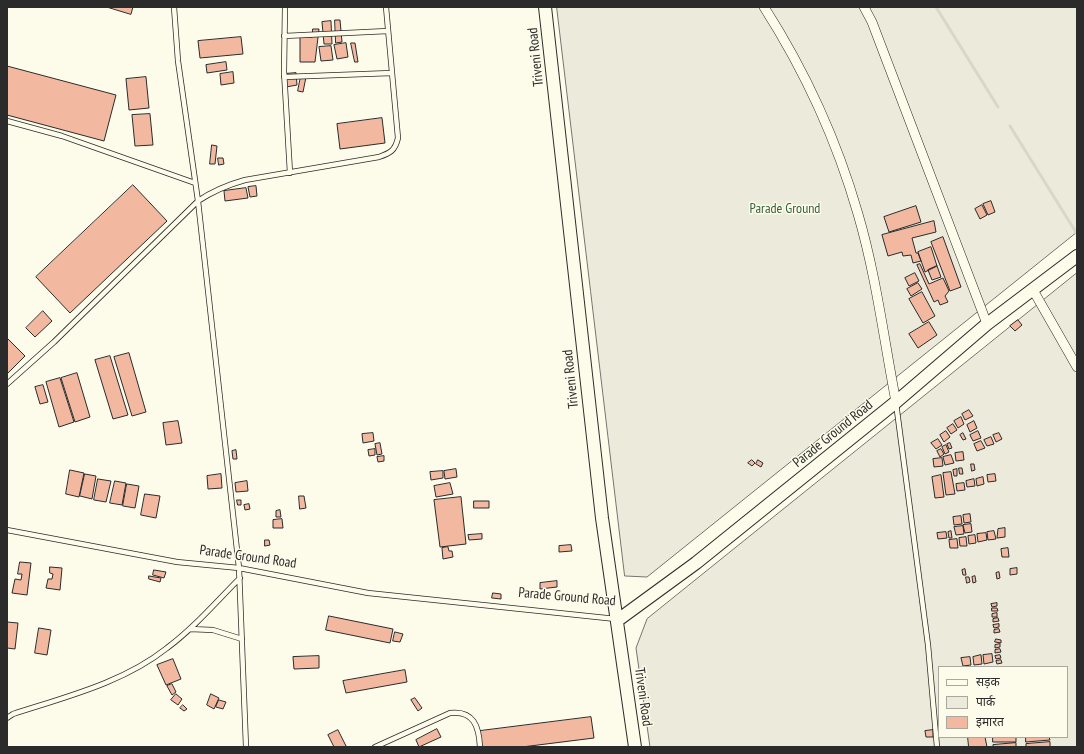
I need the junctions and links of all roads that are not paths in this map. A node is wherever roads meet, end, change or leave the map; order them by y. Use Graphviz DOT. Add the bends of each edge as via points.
graph roads {
  1 [pos="174,7"];
  2 [pos="285,7"];
  3 [pos="386,7"];
  4 [pos="546,7"];
  5 [pos="764,7"];
  6 [pos="864,7"];
  7 [pos="388,31"];
  8 [pos="284,36"];
  9 [pos="392,73"];
  10 [pos="284,77"];
  11 [pos="7,121"];
  12 [pos="290,173"];
  13 [pos="195,183"];
  14 [pos="198,201"];
  15 [pos="1077,256"];
  16 [pos="1033,290"];
  17 [pos="987,324"];
  18 [pos="1077,367"];
  19 [pos="7,384"];
  20 [pos="896,402"];
  21 [pos="7,530"];
  22 [pos="239,568"];
  23 [pos="240,578"];
  24 [pos="618,620"];
  25 [pos="190,629"];
  26 [pos="242,639"];
  27 [pos="7,718"];
  28 [pos="246,747"];
  29 [pos="375,747"];
  30 [pos="480,747"];
  31 [pos="635,747"];
  32 [pos="937,747"];
  1 -- 13 [label="lane" via="178,60"];
  2 -- 8 [label="lane"];
  3 -- 7 [label="lane"];
  4 -- 24 [label="main road, Triveni Road" via="600,503"];
  5 -- 20 [label="street" via="784,38 821,111 845,171 870,261"];
  6 -- 17 [label="street" via="875,29"];
  7 -- 8 [label="lane"];
  7 -- 9 [label="lane"];
  8 -- 10 [label="lane"];
  9 -- 10 [label="lane"];
  9 -- 12 [label="lane" via="398,138 396,148 391,153"];
  10 -- 12 [label="lane"];
  11 -- 13 [label="lane" via="62,136"];
  12 -- 14 [label="lane" via="224,186"];
  13 -- 14 [label="lane"];
  14 -- 19 [label="lane" via="54,342"];
  14 -- 22 [label="lane"];
  15 -- 16 [label="main road, Parade Ground Road"];
  16 -- 17 [label="main road, Parade Ground Road"];
  16 -- 18 [label="street"];
  17 -- 20 [label="main road, Parade Ground Road"];
  20 -- 24 [label="main road, Parade Ground Road" via="696,563"];
  20 -- 32 [label="lane" via="928,645"];
  21 -- 22 [label="lane, Parade Ground Road" via="177,562"];
  22 -- 23 [label="lane"];
  22 -- 24 [label="lane, Parade Ground Road" via="368,593"];
  23 -- 25 [label="lane"];
  23 -- 26 [label="lane"];
  24 -- 31 [label="main road, Triveni Road"];
  25 -- 26 [label="lane" via="213,630"];
  25 -- 27 [label="lane" via="167,649 137,668 87,690"];
  26 -- 28 [label="lane"];
  29 -- 30 [label="lane" via="450,713 460,712 468,714 473,720 479,732"];
}
